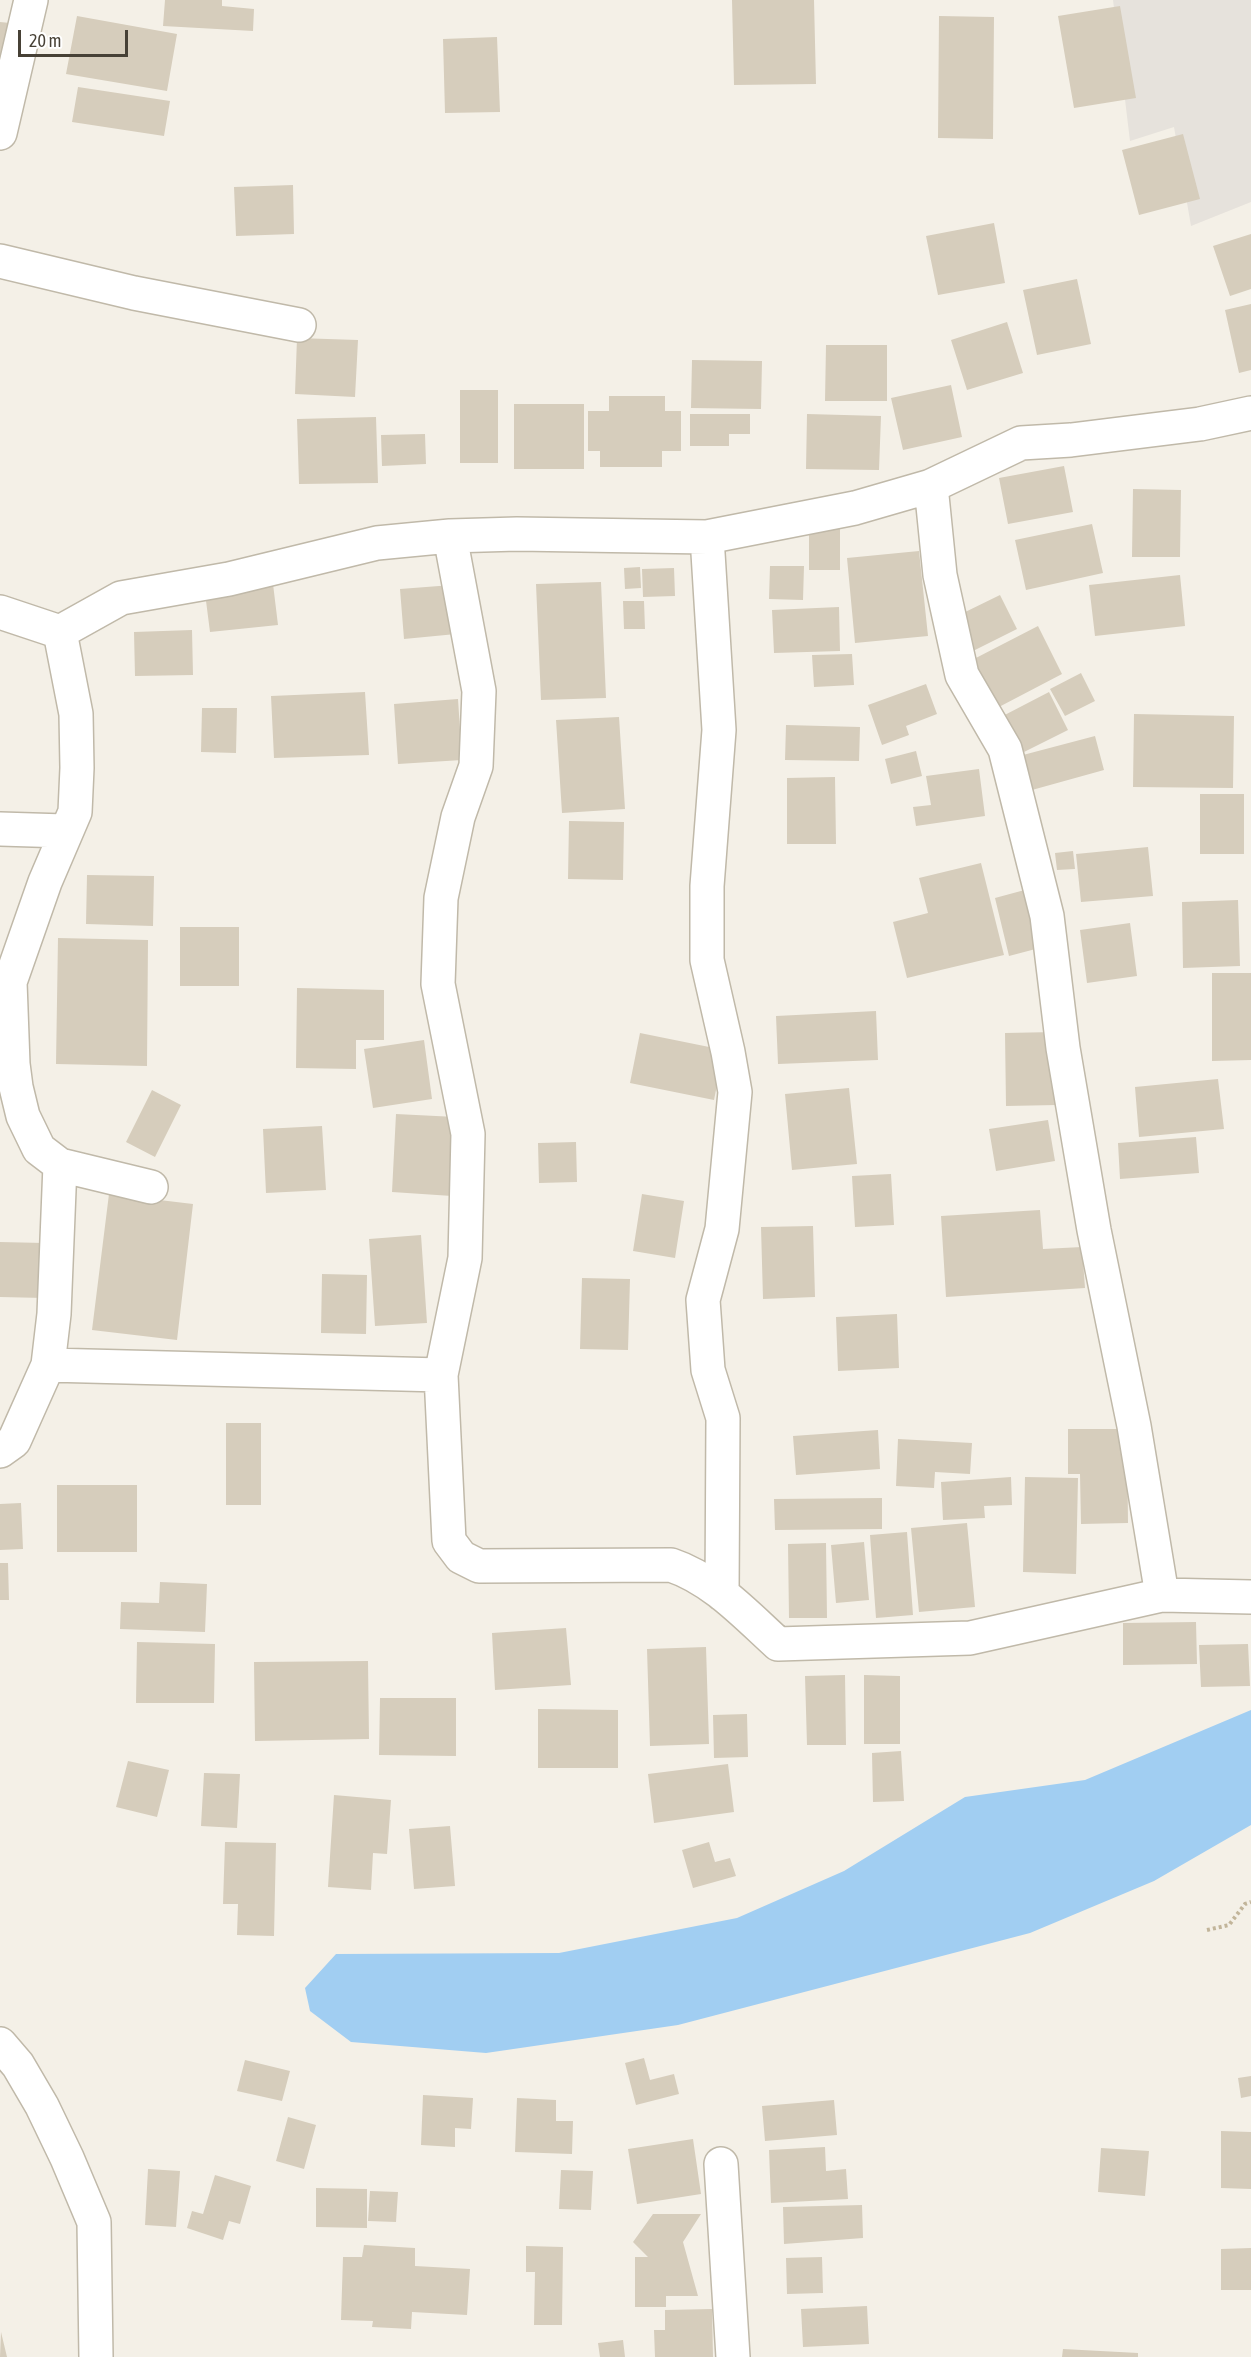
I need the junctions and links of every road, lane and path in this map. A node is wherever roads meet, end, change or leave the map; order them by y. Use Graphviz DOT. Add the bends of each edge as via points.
graph roads {
  1 [pos="31,0"];
  2 [pos="0,133"];
  3 [pos="0,261"];
  4 [pos="299,325"];
  5 [pos="1251,413"];
  6 [pos="931,486"];
  7 [pos="450,536"];
  8 [pos="707,537"];
  9 [pos="0,612"];
  10 [pos="60,633"];
  11 [pos="0,830"];
  12 [pos="65,831"];
  13 [pos="5,982"];
  14 [pos="7,1065"];
  15 [pos="60,1166"];
  16 [pos="151,1187"];
  17 [pos="48,1365"];
  18 [pos="441,1375"];
  19 [pos="0,1451"];
  20 [pos="722,1594"];
  21 [pos="1162,1596"];
  22 [pos="1251,1597"];
  23 [pos="1251,1902"];
  24 [pos="1207,1930"];
  25 [pos="0,2044"];
  26 [pos="721,2164"];
  27 [pos="96,2357"];
  28 [pos="733,2357"];
  1 -- 2 [label="street"];
  3 -- 4 [label="street" via="134,293"];
  5 -- 6 [label="street" via="1071,440 1022,443"];
  6 -- 8 [label="street" via="855,508"];
  6 -- 21 [label="street" via="940,575 962,675 1005,749 1047,916 1063,1048"];
  7 -- 8 [label="street"];
  7 -- 10 [label="street" via="377,543 229,579 121,598"];
  7 -- 18 [label="street" via="479,691 476,766 458,817 441,898 438,984 468,1134 465,1258"];
  8 -- 20 [label="street" via="719,730 707,886 707,960 735,1092 722,1229 703,1300 708,1370 723,1418"];
  9 -- 10 [label="street"];
  10 -- 12 [label="street" via="76,714 75,812"];
  11 -- 12 [label="street"];
  12 -- 13 [label="street"];
  13 -- 14 [label="street"];
  14 -- 15 [label="street" via="23,1116 39,1149"];
  15 -- 16 [label="street"];
  15 -- 17 [label="street"];
  17 -- 18 [label="street"];
  17 -- 19 [label="street" via="14,1441"];
  18 -- 20 [label="street" via="448,1541 461,1557 479,1566 671,1565 692,1572"];
  20 -- 21 [label="street" via="778,1644 970,1638"];
  21 -- 22 [label="street"];
  23 -- 24 [label="path" via="1229,1925"];
  25 -- 27 [label="street" via="18,2065 42,2106 94,2222"];
  26 -- 28 [label="street"];
}
